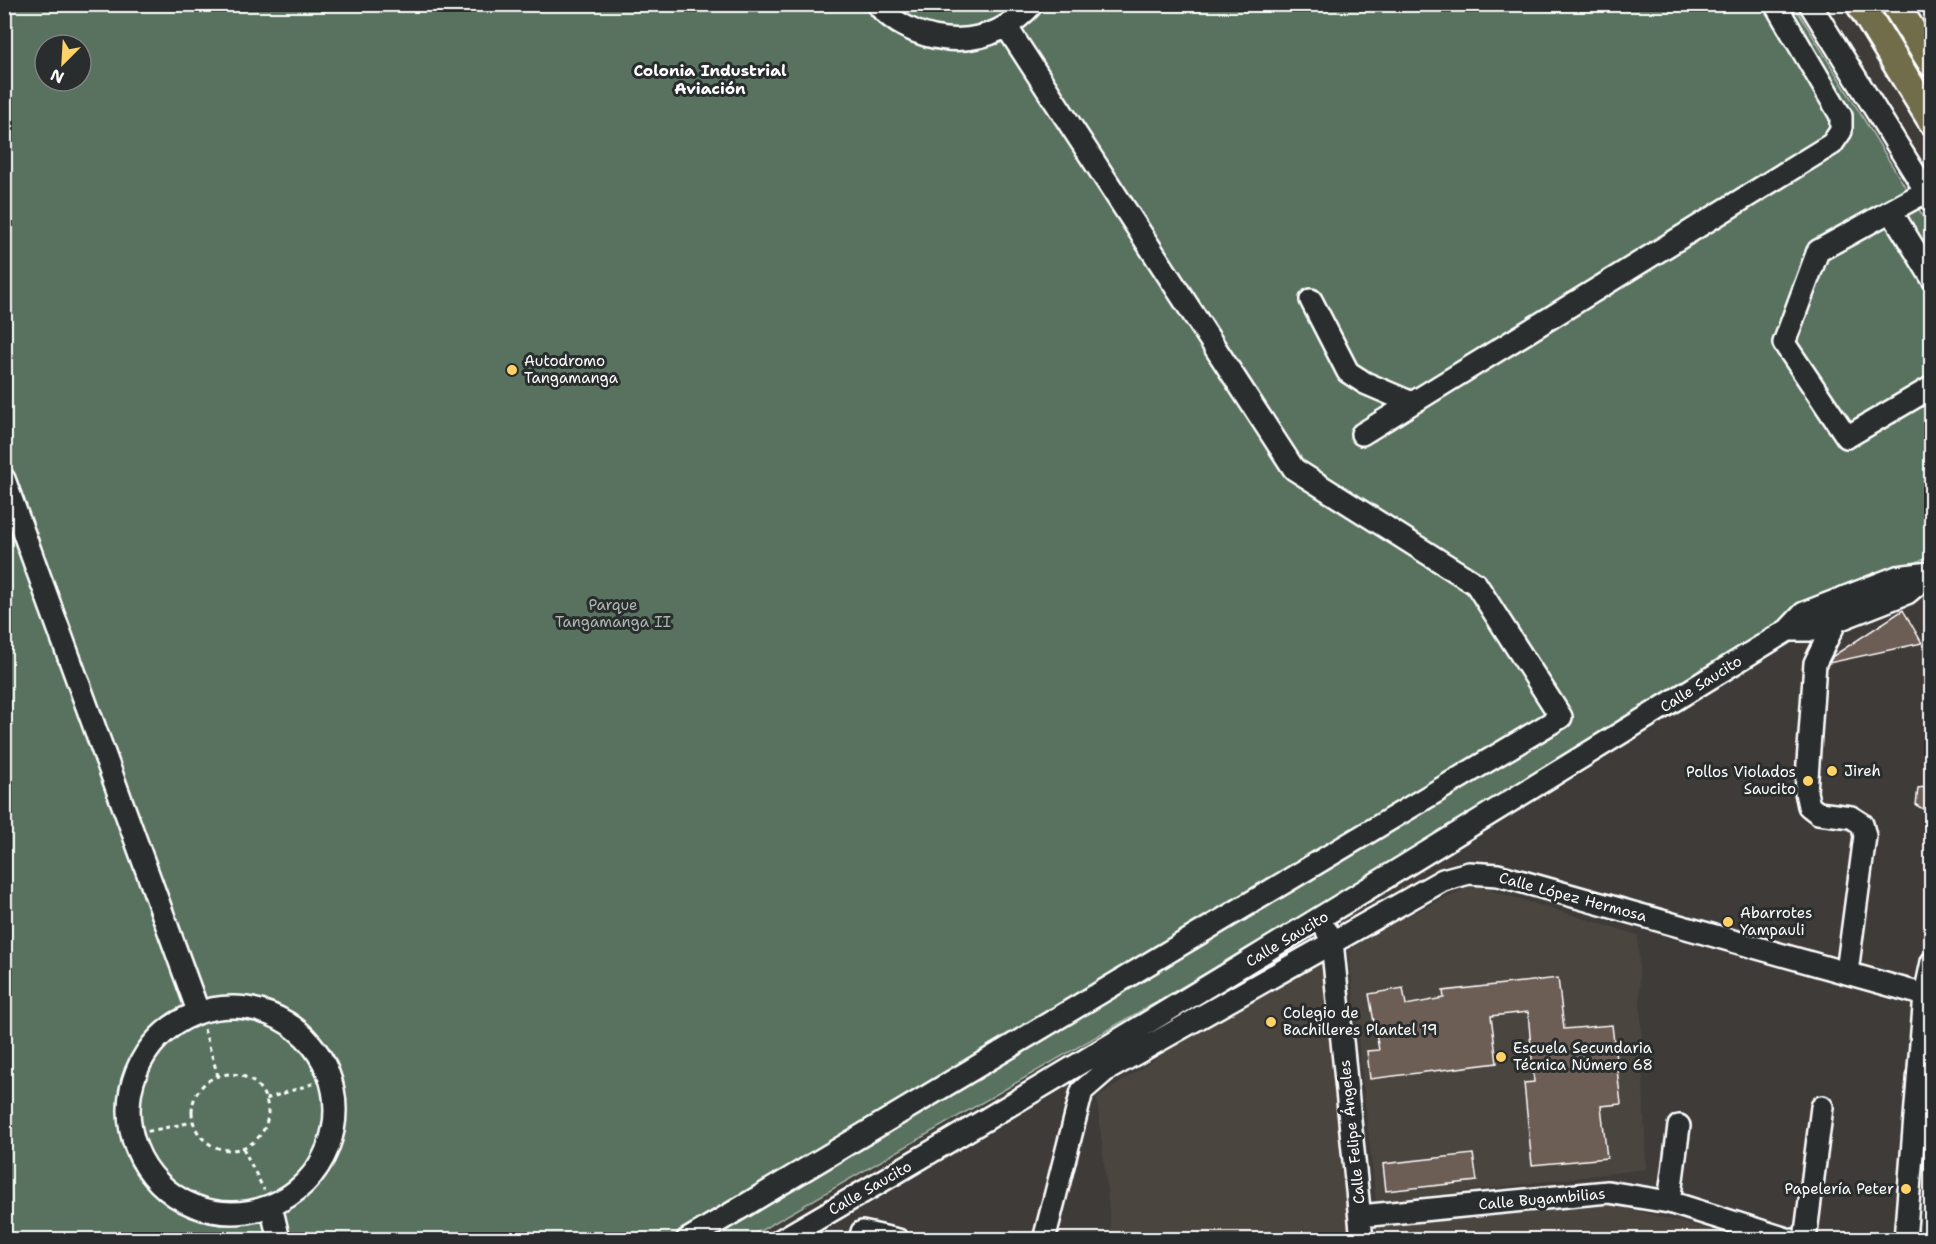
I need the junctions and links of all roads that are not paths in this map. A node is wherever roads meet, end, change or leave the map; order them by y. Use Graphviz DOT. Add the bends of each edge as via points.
graph roads {
  1 [pos="877,4"];
  2 [pos="1032,4"];
  3 [pos="1775,4"];
  4 [pos="1810,4"];
  5 [pos="1860,4"];
  6 [pos="1895,4"];
  7 [pos="1006,26"];
  8 [pos="1932,63"];
  9 [pos="1932,122"];
  10 [pos="1928,196"];
  11 [pos="1890,211"];
  12 [pos="1932,278"];
  13 [pos="1311,300"];
  14 [pos="1932,387"];
  15 [pos="1412,403"];
  16 [pos="1362,434"];
  17 [pos="4,479"];
  18 [pos="1931,573"];
  19 [pos="1857,593"];
  20 [pos="1836,621"];
  21 [pos="1788,630"];
  22 [pos="1321,919"];
  23 [pos="1332,941"];
  24 [pos="1932,962"];
  25 [pos="1846,972"];
  26 [pos="1928,996"];
  27 [pos="198,1011"];
  28 [pos="1822,1107"];
  29 [pos="1679,1126"];
  30 [pos="1922,1143"];
  31 [pos="1669,1202"];
  32 [pos="271,1206"];
  33 [pos="1360,1216"];
  34 [pos="861,1236"];
  35 [pos="279,1239"];
  36 [pos="687,1239"];
  37 [pos="781,1239"];
  38 [pos="898,1239"];
  39 [pos="1044,1239"];
  40 [pos="1362,1239"];
  41 [pos="1790,1239"];
  42 [pos="1805,1239"];
  43 [pos="1905,1239"];
  1 -- 7 [label="street" via="887,16 915,33 947,40 980,37"];
  2 -- 7 [label="street"];
  3 -- 15 [label="street" via="1841,116 1841,131 1833,144"];
  4 -- 10 [label="street"];
  5 -- 9 [label="main road"];
  6 -- 8 [label="main road"];
  7 -- 36 [label="street" via="1294,469 1476,584 1561,717"];
  10 -- 11 [label="street"];
  11 -- 12 [label="street"];
  11 -- 14 [label="street" via="1818,251 1784,343 1847,437"];
  13 -- 15 [label="street" via="1348,372"];
  15 -- 16 [label="street"];
  17 -- 27 [label="street"];
  18 -- 19 [label="street, Calle Saucito" via="1897,576"];
  18 -- 20 [label="street, Calle Saucito" via="1907,593"];
  19 -- 20 [label="street"];
  19 -- 21 [label="street, Calle Saucito" via="1804,613"];
  20 -- 21 [label="street, Calle Saucito" via="1813,630"];
  20 -- 25 [label="street" via="1815,663 1806,792 1809,806 1818,813 1851,817 1862,824 1865,836"];
  21 -- 22 [label="street, Calle Saucito"];
  22 -- 23 [label="street, Calle Felipe Ángeles"];
  22 -- 37 [label="street, Calle Saucito"];
  23 -- 25 [label="street, Calle López Hermosa" via="1443,880 1469,873 1498,875"];
  23 -- 33 [label="street, Calle Felipe Ángeles"];
  23 -- 39 [label="street, Calle López Hermosa" via="1105,1071 1082,1090"];
  24 -- 26 [label="street"];
  25 -- 26 [label="street, Calle López Hermosa"];
  26 -- 30 [label="street"];
  27 -- 32 [label="street" via="234,1006 270,1013 301,1032 324,1060 336,1095 332,1144 314,1176 287,1199"];
  27 -- 32 [label="street" via="160,1035 138,1064 128,1098 130,1135 145,1168 170,1194 216,1213 253,1213"];
  28 -- 42 [label="street"];
  29 -- 31 [label="street"];
  30 -- 43 [label="street"];
  31 -- 33 [label="street, Calle Bugambilias" via="1608,1192"];
  31 -- 41 [label="street, Calle Bugambilias"];
  32 -- 35 [label="street"];
  33 -- 40 [label="street, Calle Felipe Ángeles"];
  34 -- 38 [label="street"];
}
